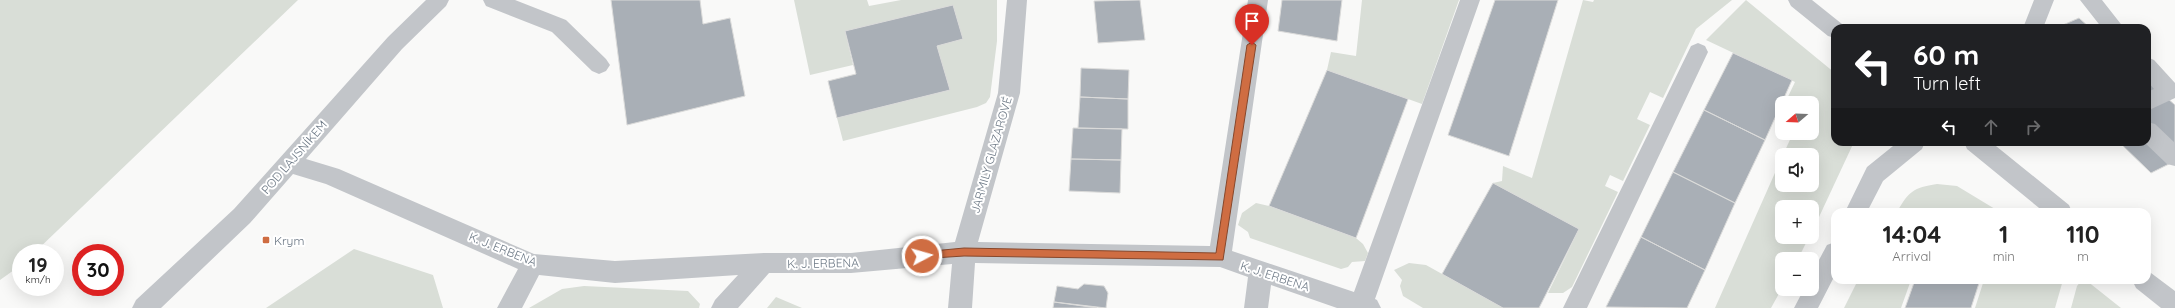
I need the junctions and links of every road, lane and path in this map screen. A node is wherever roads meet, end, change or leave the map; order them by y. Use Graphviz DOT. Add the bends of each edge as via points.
graph roads {
  1 [pos="439,0"];
  2 [pos="493,0"];
  3 [pos="1017,0"];
  4 [pos="1258,0"];
  5 [pos="1470,0"];
  6 [pos="1798,0"];
  7 [pos="2044,0"];
  8 [pos="2090,0"];
  9 [pos="2035,24"];
  10 [pos="2111,24"];
  11 [pos="1831,27"];
  12 [pos="1698,52"];
  13 [pos="599,65"];
  14 [pos="2151,71"];
  15 [pos="2151,100"];
  16 [pos="2151,135"];
  17 [pos="1909,146"];
  18 [pos="1980,146"];
  19 [pos="2175,157"];
  20 [pos="289,163"];
  21 [pos="1858,208"];
  22 [pos="2056,208"];
  23 [pos="964,252"];
  24 [pos="1220,257"];
  25 [pos="1831,260"];
  26 [pos="764,263"];
  27 [pos="533,264"];
  28 [pos="1261,271"];
  29 [pos="2149,284"];
  30 [pos="2175,305"];
  31 [pos="1365,306"];
  32 [pos="144,308"];
  33 [pos="509,308"];
  34 [pos="723,308"];
  35 [pos="960,308"];
  36 [pos="1256,308"];
  37 [pos="1575,308"];
  38 [pos="1806,308"];
  1 -- 20 [label="street, POD LAJSNÍKEM" via="395,43"];
  2 -- 13 [label="street" via="559,26"];
  3 -- 23 [label="street, JARMILY GLAZAROVÉ" via="1009,93"];
  4 -- 24 [label="street"];
  5 -- 31 [label="street"];
  6 -- 11 [label="street"];
  7 -- 9 [label="street"];
  8 -- 10 [label="street"];
  12 -- 37 [label="street"];
  14 -- 15 [label="street" via="2169,91"];
  16 -- 19 [label="street"];
  17 -- 21 [label="street" via="1876,174"];
  18 -- 22 [label="street"];
  20 -- 27 [label="street, K. J. ERBENA" via="331,176"];
  20 -- 32 [label="street, POD LAJSNÍKEM" via="242,216"];
  23 -- 24 [label="street, K. J. ERBENA"];
  23 -- 26 [label="street, K. J. ERBENA" via="851,264"];
  23 -- 35 [label="street, JARMILY GLAZAROVÉ"];
  24 -- 28 [label="street, K. J. ERBENA"];
  25 -- 38 [label="street"];
  26 -- 27 [label="street, K. J. ERBENA" via="615,272"];
  26 -- 34 [label="street"];
  27 -- 33 [label="street"];
  28 -- 31 [label="street, K. J. ERBENA"];
  28 -- 36 [label="street"];
  29 -- 30 [label="street"];
}
